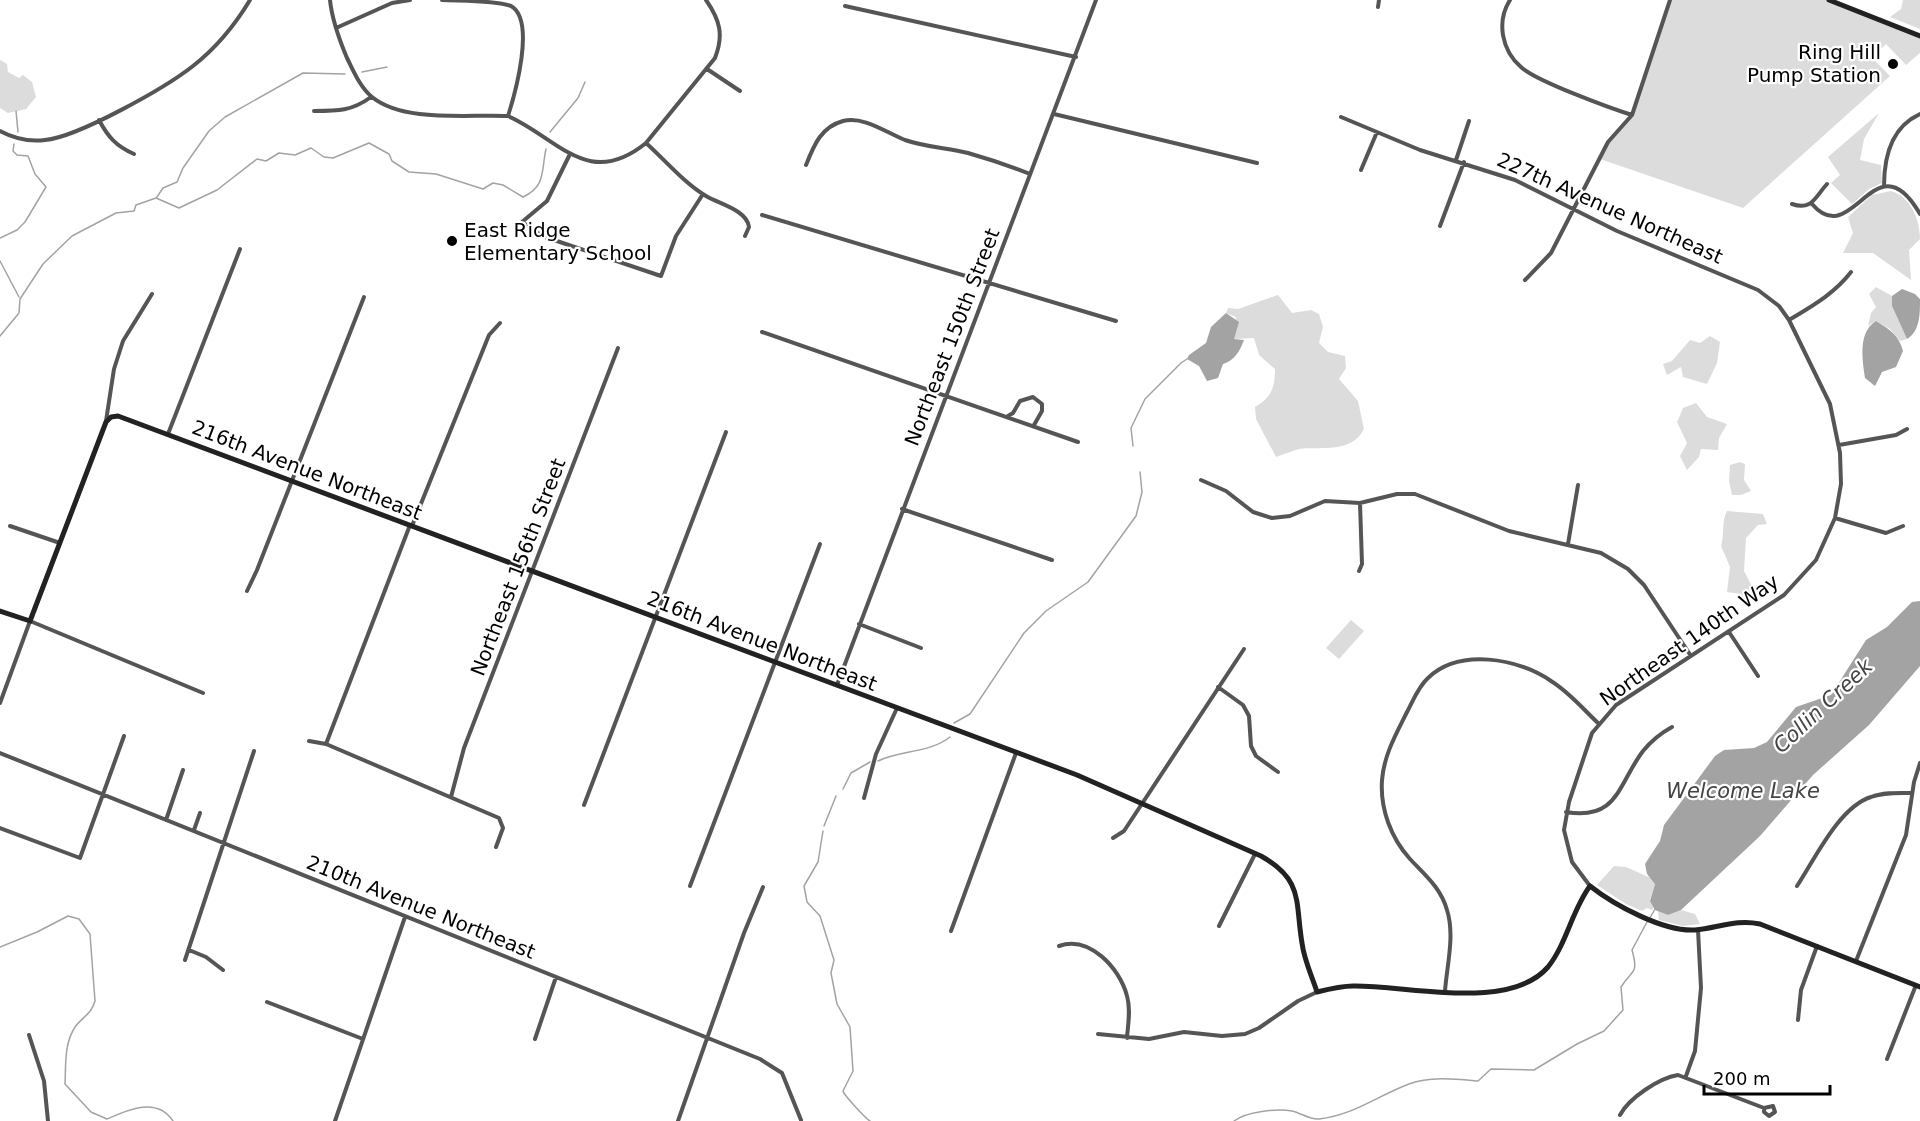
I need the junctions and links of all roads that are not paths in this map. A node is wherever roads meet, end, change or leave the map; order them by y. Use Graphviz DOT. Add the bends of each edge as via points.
graph roads {
  1 [pos="250,0"];
  2 [pos="330,0"];
  3 [pos="410,0"];
  4 [pos="442,0"];
  5 [pos="706,0"];
  6 [pos="1096,0"];
  7 [pos="1379,0"];
  8 [pos="1510,0"];
  9 [pos="1670,0"];
  10 [pos="1829,0"];
  11 [pos="845,6"];
  12 [pos="1378,7"];
  13 [pos="336,28"];
  14 [pos="1920,36"];
  15 [pos="1076,57"];
  16 [pos="707,69"];
  17 [pos="740,91"];
  18 [pos="371,97"];
  19 [pos="314,111"];
  20 [pos="1053,114"];
  21 [pos="1920,114"];
  22 [pos="1632,115"];
  23 [pos="508,116"];
  24 [pos="1341,117"];
  25 [pos="99,120"];
  26 [pos="1469,121"];
  27 [pos="0,131"];
  28 [pos="1377,132"];
  29 [pos="646,143"];
  30 [pos="134,154"];
  31 [pos="569,156"];
  32 [pos="1456,160"];
  33 [pos="1464,162"];
  34 [pos="1257,163"];
  35 [pos="806,165"];
  36 [pos="1361,170"];
  37 [pos="1030,174"];
  38 [pos="1827,184"];
  39 [pos="1884,186"];
  40 [pos="703,194"];
  41 [pos="1792,204"];
  42 [pos="1812,204"];
  43 [pos="1576,209"];
  44 [pos="1920,214"];
  45 [pos="762,215"];
  46 [pos="1440,226"];
  47 [pos="745,236"];
  48 [pos="240,249"];
  49 [pos="1851,272"];
  50 [pos="1525,280"];
  51 [pos="989,282"];
  52 [pos="152,294"];
  53 [pos="364,297"];
  54 [pos="1789,320"];
  55 [pos="1116,321"];
  56 [pos="500,323"];
  57 [pos="762,332"];
  58 [pos="618,348"];
  59 [pos="946,397"];
  60 [pos="1007,416"];
  61 [pos="106,422"];
  62 [pos="1034,425"];
  63 [pos="1907,429"];
  64 [pos="726,432"];
  65 [pos="168,434"];
  66 [pos="1078,442"];
  67 [pos="1839,445"];
  68 [pos="1201,480"];
  69 [pos="292,481"];
  70 [pos="1578,485"];
  71 [pos="1360,503"];
  72 [pos="902,509"];
  73 [pos="1835,519"];
  74 [pos="411,525"];
  75 [pos="10,526"];
  76 [pos="1903,526"];
  77 [pos="60,543"];
  78 [pos="820,544"];
  79 [pos="1568,544"];
  80 [pos="1052,560"];
  81 [pos="533,571"];
  82 [pos="1359,571"];
  83 [pos="247,591"];
  84 [pos="0,611"];
  85 [pos="655,617"];
  86 [pos="30,621"];
  87 [pos="859,624"];
  88 [pos="1728,632"];
  89 [pos="921,648"];
  90 [pos="1244,649"];
  91 [pos="1691,656"];
  92 [pos="775,662"];
  93 [pos="1758,676"];
  94 [pos="837,685"];
  95 [pos="1218,687"];
  96 [pos="203,693"];
  97 [pos="0,703"];
  98 [pos="897,708"];
  99 [pos="1598,723"];
  100 [pos="1672,727"];
  101 [pos="124,736"];
  102 [pos="309,741"];
  103 [pos="326,744"];
  104 [pos="254,751"];
  105 [pos="0,753"];
  106 [pos="1016,753"];
  107 [pos="1920,763"];
  108 [pos="183,770"];
  109 [pos="1278,772"];
  110 [pos="1912,793"];
  111 [pos="103,794"];
  112 [pos="451,797"];
  113 [pos="864,798"];
  114 [pos="1142,804"];
  115 [pos="584,806"];
  116 [pos="1566,812"];
  117 [pos="200,813"];
  118 [pos="166,820"];
  119 [pos="0,828"];
  120 [pos="194,830"];
  121 [pos="1113,838"];
  122 [pos="225,843"];
  123 [pos="496,847"];
  124 [pos="1255,853"];
  125 [pos="690,886"];
  126 [pos="1590,886"];
  127 [pos="1797,886"];
  128 [pos="763,887"];
  129 [pos="405,917"];
  130 [pos="1219,926"];
  131 [pos="1698,930"];
  132 [pos="951,931"];
  133 [pos="1059,946"];
  134 [pos="1817,946"];
  135 [pos="189,950"];
  136 [pos="186,960"];
  137 [pos="1856,962"];
  138 [pos="223,970"];
  139 [pos="556,977"];
  140 [pos="1918,986"];
  141 [pos="1445,991"];
  142 [pos="1317,992"];
  143 [pos="267,1002"];
  144 [pos="1798,1020"];
  145 [pos="1098,1034"];
  146 [pos="29,1035"];
  147 [pos="1127,1038"];
  148 [pos="363,1039"];
  149 [pos="535,1039"];
  150 [pos="709,1039"];
  151 [pos="1887,1059"];
  152 [pos="1686,1076"];
  153 [pos="1764,1108"];
  154 [pos="1620,1115"];
  155 [pos="801,1120"];
  156 [pos="48,1121"];
  157 [pos="335,1121"];
  158 [pos="678,1121"];
  1 -- 25 [label="street" via="226,34 193,66 165,86"];
  2 -- 13 [label="street"];
  3 -- 13 [label="street" via="392,3"];
  4 -- 23 [label="street" via="499,2 513,7 521,19 519,75"];
  5 -- 16 [label="street" via="721,25 719,47"];
  6 -- 15 [label="street, Northeast 150th Street"];
  7 -- 12 [label="street"];
  8 -- 22 [label="street" via="1502,21 1503,37 1514,60 1534,76"];
  9 -- 22 [label="street"];
  10 -- 14 [label="street"];
  11 -- 15 [label="street"];
  13 -- 18 [label="street" via="355,74"];
  15 -- 20 [label="street, Northeast 150th Street"];
  16 -- 17 [label="street"];
  16 -- 29 [label="street"];
  18 -- 19 [label="street" via="344,111"];
  18 -- 23 [label="street" via="411,113"];
  20 -- 34 [label="street"];
  20 -- 37 [label="street, Northeast 150th Street"];
  21 -- 39 [label="street" via="1898,129 1888,148"];
  22 -- 43 [label="street" via="1608,142"];
  23 -- 31 [label="street"];
  24 -- 28 [label="street, 227th Avenue Northeast"];
  25 -- 27 [label="street" via="45,140 26,140"];
  25 -- 30 [label="street" via="108,137"];
  26 -- 32 [label="street"];
  28 -- 32 [label="street, 227th Avenue Northeast"];
  28 -- 36 [label="street"];
  29 -- 31 [label="street" via="630,154 610,160"];
  29 -- 40 [label="street"];
  31 -- 40 [label="street" via="548,201 522,222 542,236 661,276 676,236"];
  32 -- 33 [label="street, 227th Avenue Northeast"];
  33 -- 43 [label="street, 227th Avenue Northeast" via="1515,180"];
  33 -- 46 [label="street"];
  35 -- 37 [label="street" via="825,130 854,120 907,140 966,153"];
  37 -- 51 [label="street, Northeast 150th Street"];
  38 -- 42 [label="street"];
  39 -- 42 [label="street" via="1864,195 1838,218 1826,216"];
  39 -- 44 [label="street" via="1894,186 1909,195"];
  40 -- 47 [label="street" via="733,208 749,223"];
  41 -- 42 [label="street"];
  43 -- 50 [label="street" via="1551,253"];
  43 -- 54 [label="street, 227th Avenue Northeast" via="1617,231 1758,290 1779,306"];
  45 -- 51 [label="street"];
  48 -- 65 [label="street"];
  49 -- 54 [label="street" via="1823,300"];
  51 -- 55 [label="street"];
  51 -- 59 [label="street, Northeast 150th Street"];
  52 -- 61 [label="street" via="123,341 114,369"];
  53 -- 69 [label="street"];
  54 -- 67 [label="street, Northeast 140th Way" via="1830,404"];
  56 -- 74 [label="street" via="489,335"];
  57 -- 59 [label="street"];
  58 -- 81 [label="street, Northeast 156th Street"];
  59 -- 60 [label="street"];
  59 -- 72 [label="street, Northeast 150th Street"];
  60 -- 62 [label="street"];
  60 -- 62 [label="street" via="1020,401 1033,397 1042,404"];
  61 -- 65 [label="street, 216th Avenue Northeast" via="118,416"];
  61 -- 77 [label="street"];
  62 -- 66 [label="street"];
  63 -- 67 [label="street" via="1896,435"];
  64 -- 85 [label="street"];
  65 -- 69 [label="street, 216th Avenue Northeast"];
  67 -- 73 [label="street, Northeast 140th Way" via="1841,484"];
  68 -- 71 [label="street" via="1264,516 1281,518 1325,501"];
  69 -- 74 [label="street, 216th Avenue Northeast"];
  69 -- 83 [label="street"];
  70 -- 79 [label="street"];
  71 -- 79 [label="street" via="1397,494 1416,494 1509,531"];
  71 -- 82 [label="street"];
  72 -- 80 [label="street"];
  72 -- 87 [label="street, Northeast 150th Street"];
  73 -- 76 [label="street" via="1886,533"];
  73 -- 88 [label="street, Northeast 140th Way" via="1821,552 1797,583"];
  74 -- 81 [label="street, 216th Avenue Northeast"];
  74 -- 103 [label="street"];
  75 -- 77 [label="street"];
  77 -- 86 [label="street"];
  78 -- 92 [label="street"];
  79 -- 91 [label="street" via="1601,553 1628,569 1657,601"];
  81 -- 85 [label="street, 216th Avenue Northeast"];
  81 -- 112 [label="street, Northeast 156th Street" via="464,748"];
  84 -- 86 [label="street"];
  85 -- 92 [label="street, 216th Avenue Northeast"];
  85 -- 115 [label="street"];
  86 -- 96 [label="street"];
  86 -- 97 [label="street"];
  87 -- 89 [label="street"];
  87 -- 94 [label="street, Northeast 150th Street"];
  88 -- 91 [label="street, Northeast 140th Way"];
  88 -- 93 [label="street"];
  90 -- 95 [label="street"];
  91 -- 99 [label="street, Northeast 140th Way" via="1624,699"];
  92 -- 94 [label="street, 216th Avenue Northeast"];
  92 -- 125 [label="street"];
  94 -- 98 [label="street, 216th Avenue Northeast"];
  95 -- 109 [label="street" via="1243,705 1249,716 1251,746 1256,756"];
  95 -- 114 [label="street"];
  98 -- 106 [label="street, 216th Avenue Northeast"];
  98 -- 113 [label="street" via="876,754"];
  99 -- 116 [label="street, Northeast 140th Way"];
  99 -- 141 [label="street" via="1561,688 1532,670 1496,661 1461,662 1441,668 1422,684 1390,746 1382,795 1392,831 1437,887 1447,909 1450,931"];
  100 -- 116 [label="street" via="1643,751 1604,809 1584,815"];
  101 -- 111 [label="street"];
  102 -- 103 [label="street"];
  103 -- 112 [label="street"];
  104 -- 122 [label="street"];
  105 -- 111 [label="street, 210th Avenue Northeast"];
  106 -- 114 [label="street, 216th Avenue Northeast"];
  106 -- 132 [label="street"];
  107 -- 110 [label="street"];
  108 -- 118 [label="street"];
  110 -- 127 [label="street" via="1870,797 1856,804 1845,814"];
  110 -- 137 [label="street" via="1906,835"];
  111 -- 118 [label="street, 210th Avenue Northeast"];
  111 -- 119 [label="street" via="80,858"];
  112 -- 123 [label="street" via="503,821"];
  114 -- 121 [label="street" via="1124,831"];
  114 -- 124 [label="street, 216th Avenue Northeast"];
  116 -- 126 [label="street, Northeast 140th Way" via="1569,855"];
  117 -- 120 [label="street"];
  118 -- 120 [label="street, 210th Avenue Northeast"];
  120 -- 122 [label="street, 210th Avenue Northeast"];
  122 -- 129 [label="street, 210th Avenue Northeast"];
  122 -- 135 [label="street"];
  124 -- 130 [label="street"];
  124 -- 142 [label="street, 216th Avenue Northeast" via="1282,871 1295,891 1303,948"];
  126 -- 131 [label="street" via="1611,902 1654,921 1678,929"];
  126 -- 141 [label="street" via="1542,973 1517,988"];
  128 -- 150 [label="street"];
  129 -- 139 [label="street, 210th Avenue Northeast"];
  129 -- 148 [label="street"];
  131 -- 134 [label="street" via="1751,922"];
  131 -- 152 [label="street" via="1701,988 1695,1050"];
  133 -- 147 [label="street" via="1076,944 1091,950 1108,961 1120,977 1129,1010"];
  134 -- 137 [label="street"];
  134 -- 144 [label="street" via="1801,990"];
  135 -- 136 [label="street"];
  135 -- 138 [label="street"];
  137 -- 140 [label="street"];
  139 -- 149 [label="street"];
  139 -- 150 [label="street, 210th Avenue Northeast"];
  140 -- 151 [label="street"];
  141 -- 142 [label="street" via="1351,986"];
  142 -- 147 [label="street" via="1245,1034 1184,1032 1149,1039"];
  143 -- 148 [label="street"];
  145 -- 147 [label="street"];
  146 -- 156 [label="street" via="44,1081"];
  148 -- 157 [label="street"];
  150 -- 155 [label="street, 210th Avenue Northeast" via="777,1069 785,1078"];
  150 -- 158 [label="street"];
  152 -- 153 [label="street"];
  152 -- 154 [label="street" via="1668,1077 1625,1106"];
}
